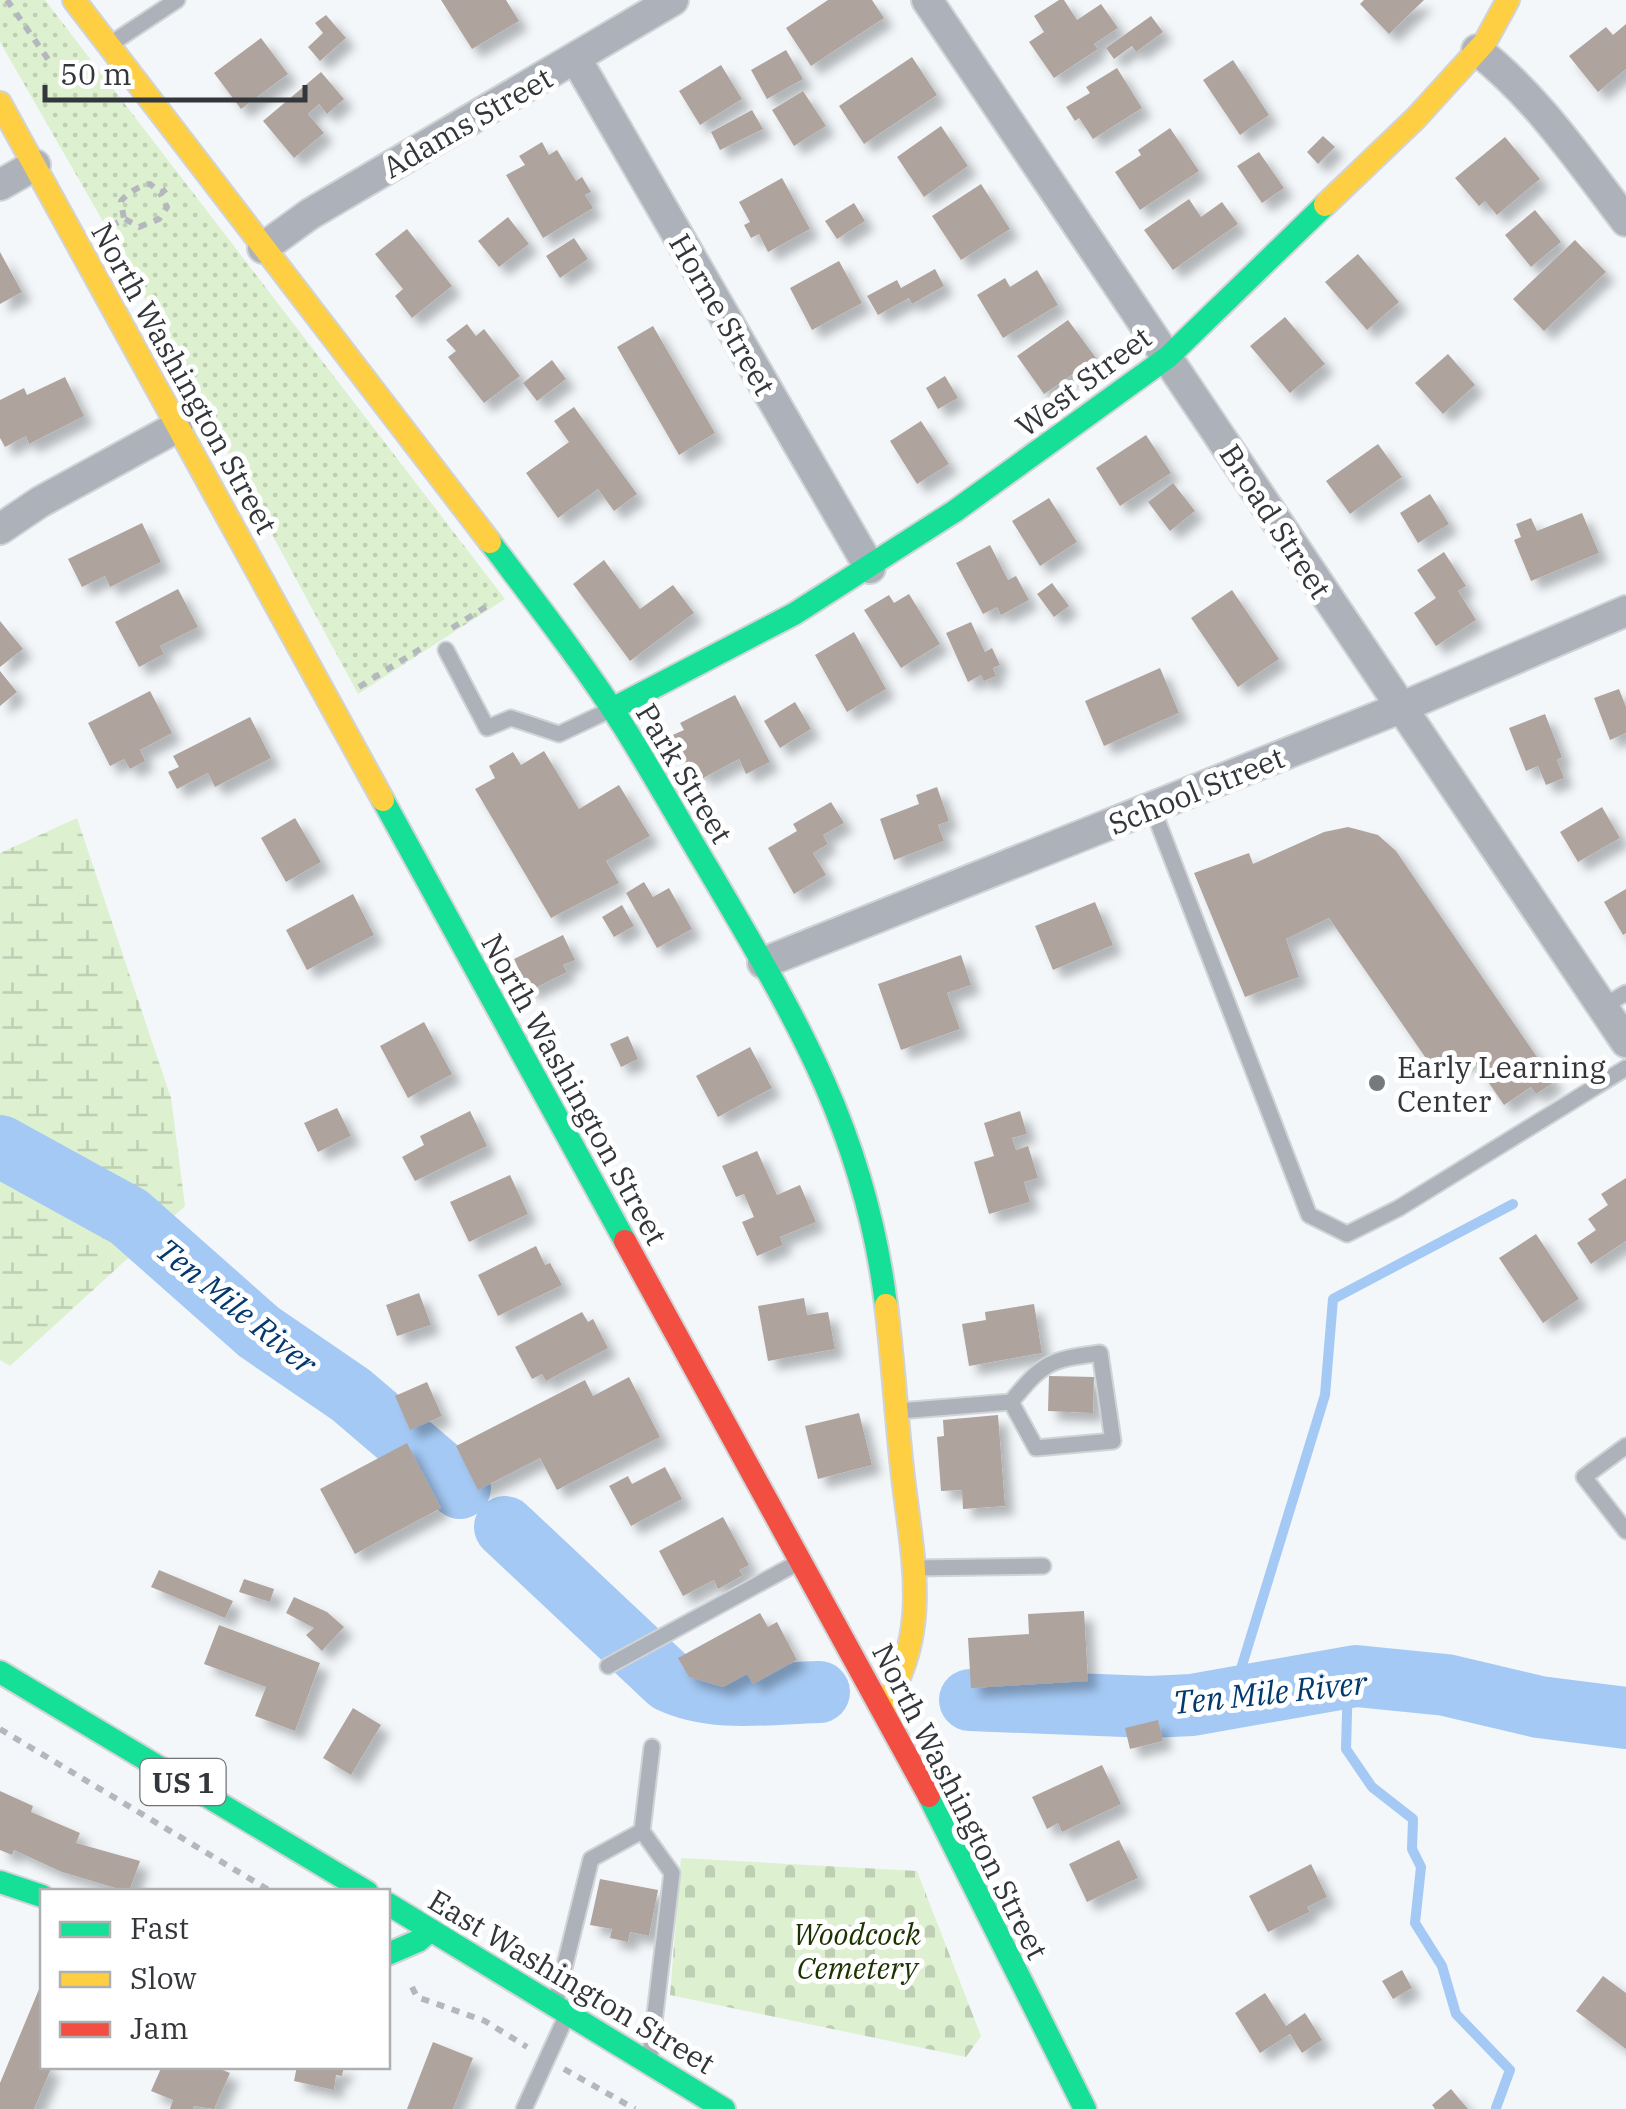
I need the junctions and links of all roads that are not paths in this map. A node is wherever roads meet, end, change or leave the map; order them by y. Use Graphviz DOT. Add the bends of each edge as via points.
graph roads {
  1 [pos="74,0"];
  2 [pos="178,0"];
  3 [pos="673,0"];
  4 [pos="927,0"];
  5 [pos="1508,0"];
  6 [pos="108,45"];
  7 [pos="1477,50"];
  8 [pos="576,59"];
  9 [pos="0,102"];
  10 [pos="35,165"];
  11 [pos="0,185"];
  12 [pos="1626,222"];
  13 [pos="264,248"];
  14 [pos="1168,357"];
  15 [pos="177,426"];
  16 [pos="0,528"];
  17 [pos="870,568"];
  18 [pos="1626,611"];
  19 [pos="446,650"];
  20 [pos="1400,708"];
  21 [pos="612,709"];
  22 [pos="1152,807"];
  23 [pos="763,963"];
  24 [pos="1614,1000"];
  25 [pos="1626,1042"];
  26 [pos="1626,1068"];
  27 [pos="1011,1402"];
  28 [pos="896,1411"];
  29 [pos="1626,1446"];
  30 [pos="1626,1531"];
  31 [pos="799,1562"];
  32 [pos="1044,1566"];
  33 [pos="913,1568"];
  34 [pos="608,1666"];
  35 [pos="0,1672"];
  36 [pos="882,1708"];
  37 [pos="652,1747"];
  38 [pos="642,1831"];
  39 [pos="2,1888"];
  40 [pos="362,1889"];
  41 [pos="40,1896"];
  42 [pos="390,1905"];
  43 [pos="431,1930"];
  44 [pos="390,1953"];
  45 [pos="561,2010"];
  46 [pos="650,2064"];
  47 [pos="1074,2103"];
  48 [pos="524,2109"];
  49 [pos="724,2109"];
  1 -- 6 [label="street, Park Street"];
  2 -- 6 [label="lane"];
  3 -- 8 [label="street, Adams Street"];
  4 -- 14 [label="street, Broad Street"];
  5 -- 7 [label="street, West Street"];
  6 -- 13 [label="street, Park Street"];
  7 -- 12 [label="street" via="1536,104"];
  7 -- 14 [label="street, West Street" via="1416,118"];
  8 -- 13 [label="street, Adams Street" via="310,214"];
  8 -- 17 [label="street, Horne Street"];
  9 -- 10 [label="street, North Washington Street"];
  10 -- 11 [label="street"];
  10 -- 15 [label="street, North Washington Street"];
  13 -- 21 [label="street, Park Street"];
  14 -- 17 [label="street, West Street"];
  14 -- 20 [label="street, Broad Street"];
  15 -- 16 [label="street"];
  15 -- 31 [label="street, North Washington Street"];
  17 -- 21 [label="street, West Street"];
  18 -- 20 [label="street, School Street"];
  19 -- 21 [label="lane" via="487,728 511,718 558,734"];
  20 -- 22 [label="street, School Street"];
  20 -- 24 [label="street, Broad Street"];
  21 -- 23 [label="street, Park Street"];
  22 -- 23 [label="street, School Street"];
  22 -- 26 [label="lane" via="1309,1215 1348,1234"];
  23 -- 28 [label="street, Park Street" via="819,1067 864,1182"];
  24 -- 25 [label="street, Broad Street"];
  27 -- 27 [label="lane" via="1036,1448 1113,1441 1100,1352 1056,1359"];
  27 -- 28 [label="lane"];
  28 -- 33 [label="street, Park Street"];
  29 -- 30 [label="lane" via="1584,1477"];
  31 -- 34 [label="lane"];
  31 -- 36 [label="street, North Washington Street"];
  32 -- 33 [label="lane"];
  33 -- 36 [label="street, Park Street" via="911,1646 895,1693"];
  35 -- 40 [label="street, US 1"];
  36 -- 47 [label="street, North Washington Street" via="956,1848"];
  37 -- 38 [label="lane"];
  38 -- 45 [label="lane" via="591,1859"];
  38 -- 46 [label="lane" via="672,1874"];
  39 -- 41 [label="street"];
  42 -- 43 [label="street, East Washington Street"];
  43 -- 44 [label="street"];
  43 -- 45 [label="street, East Washington Street"];
  45 -- 46 [label="street, East Washington Street"];
  45 -- 48 [label="lane"];
  46 -- 49 [label="street, East Washington Street" via="677,2088"];
}
